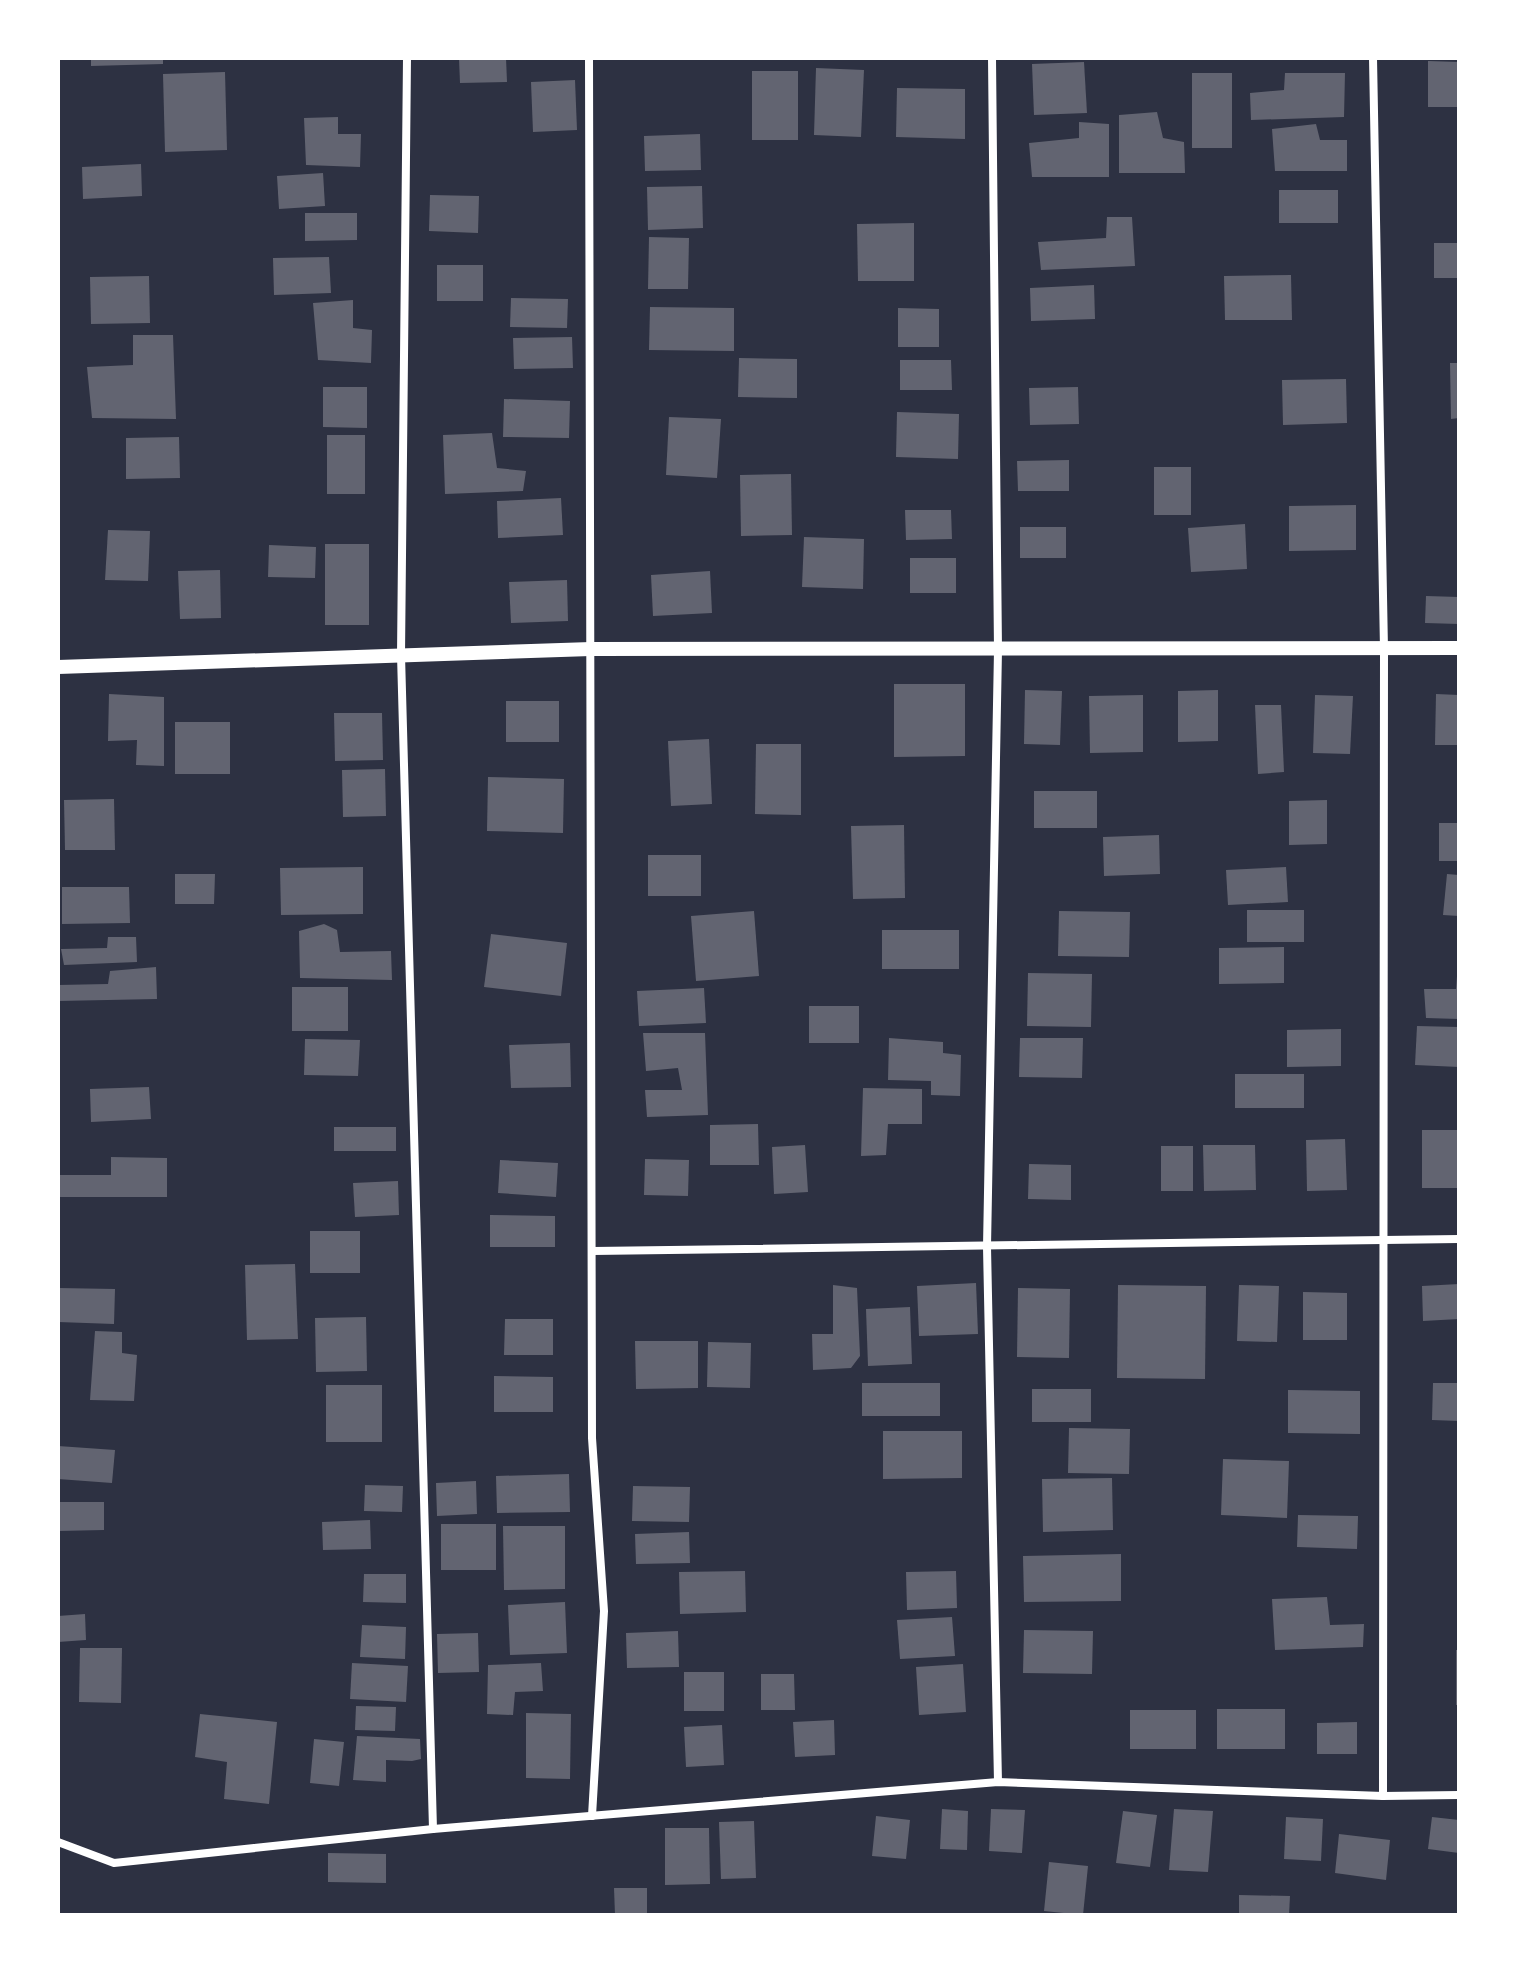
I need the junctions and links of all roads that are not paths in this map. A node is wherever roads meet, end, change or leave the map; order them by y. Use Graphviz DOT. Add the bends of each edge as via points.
graph roads {
  1 [pos="407,58"];
  2 [pos="589,58"];
  3 [pos="992,58"];
  4 [pos="1373,58"];
  5 [pos="1459,648"];
  6 [pos="591,649"];
  7 [pos="1384,649"];
  8 [pos="998,650"];
  9 [pos="401,655"];
  10 [pos="58,667"];
  11 [pos="1459,1239"];
  12 [pos="1383,1240"];
  13 [pos="987,1247"];
  14 [pos="593,1251"];
  15 [pos="998,1782"];
  16 [pos="1459,1795"];
  17 [pos="1383,1796"];
  18 [pos="592,1816"];
  19 [pos="433,1829"];
  20 [pos="58,1842"];
  1 -- 9 [label="street"];
  2 -- 6 [label="street"];
  3 -- 8 [label="street"];
  4 -- 7 [label="street"];
  5 -- 7 [label="street"];
  6 -- 8 [label="street"];
  6 -- 9 [label="street"];
  6 -- 14 [label="street"];
  7 -- 8 [label="street"];
  7 -- 12 [label="street"];
  8 -- 13 [label="street"];
  9 -- 10 [label="street"];
  9 -- 19 [label="street"];
  11 -- 12 [label="street"];
  12 -- 13 [label="street"];
  12 -- 17 [label="street"];
  13 -- 14 [label="street"];
  13 -- 15 [label="street"];
  14 -- 18 [label="street" via="592,1438 604,1611"];
  15 -- 17 [label="street"];
  15 -- 18 [label="street"];
  16 -- 17 [label="street"];
  18 -- 19 [label="street"];
  19 -- 20 [label="street" via="114,1863"];
}
